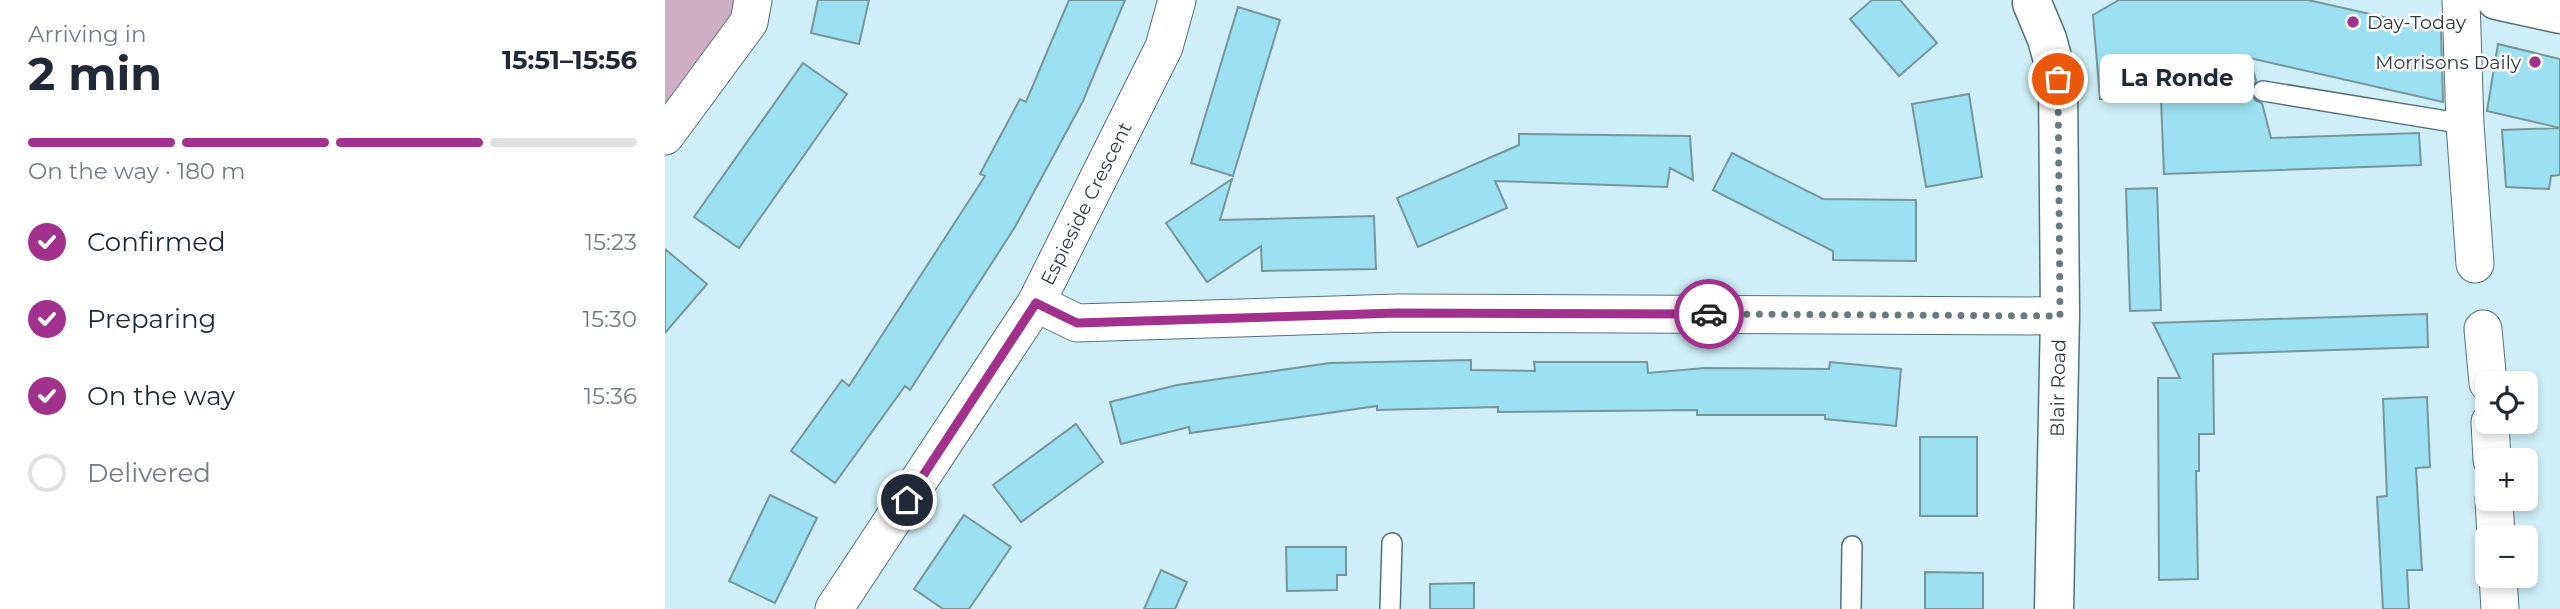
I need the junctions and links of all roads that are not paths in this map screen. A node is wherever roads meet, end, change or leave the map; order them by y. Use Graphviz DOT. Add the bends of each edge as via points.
graph roads {
  1 [pos="753,0"];
  2 [pos="1177,0"];
  3 [pos="2461,0"];
  4 [pos="2496,0"];
  5 [pos="2025,1"];
  6 [pos="2560,14"];
  7 [pos="2263,91"];
  8 [pos="2465,124"];
  9 [pos="665,136"];
  10 [pos="2475,264"];
  11 [pos="1036,303"];
  12 [pos="2060,316"];
  13 [pos="2483,329"];
  14 [pos="2487,371"];
  15 [pos="1392,543"];
  16 [pos="1852,546"];
  17 [pos="2499,588"];
  18 [pos="834,609"];
  19 [pos="1390,609"];
  20 [pos="1851,609"];
  21 [pos="2054,609"];
  22 [pos="2500,609"];
  1 -- 9 [label="street" via="750,22"];
  2 -- 11 [label="street, Espieside Crescent" via="1164,47"];
  3 -- 8 [label="street"];
  4 -- 6 [label="street"];
  5 -- 12 [label="street, Blair Road" via="2047,39 2058,79"];
  7 -- 8 [label="lane"];
  8 -- 10 [label="street"];
  11 -- 12 [label="street" via="1077,323 1397,313"];
  11 -- 18 [label="street, Espieside Crescent"];
  12 -- 21 [label="street, Blair Road"];
  13 -- 14 [label="street"];
  15 -- 19 [label="lane"];
  16 -- 20 [label="lane"];
  17 -- 22 [label="street"];
}
